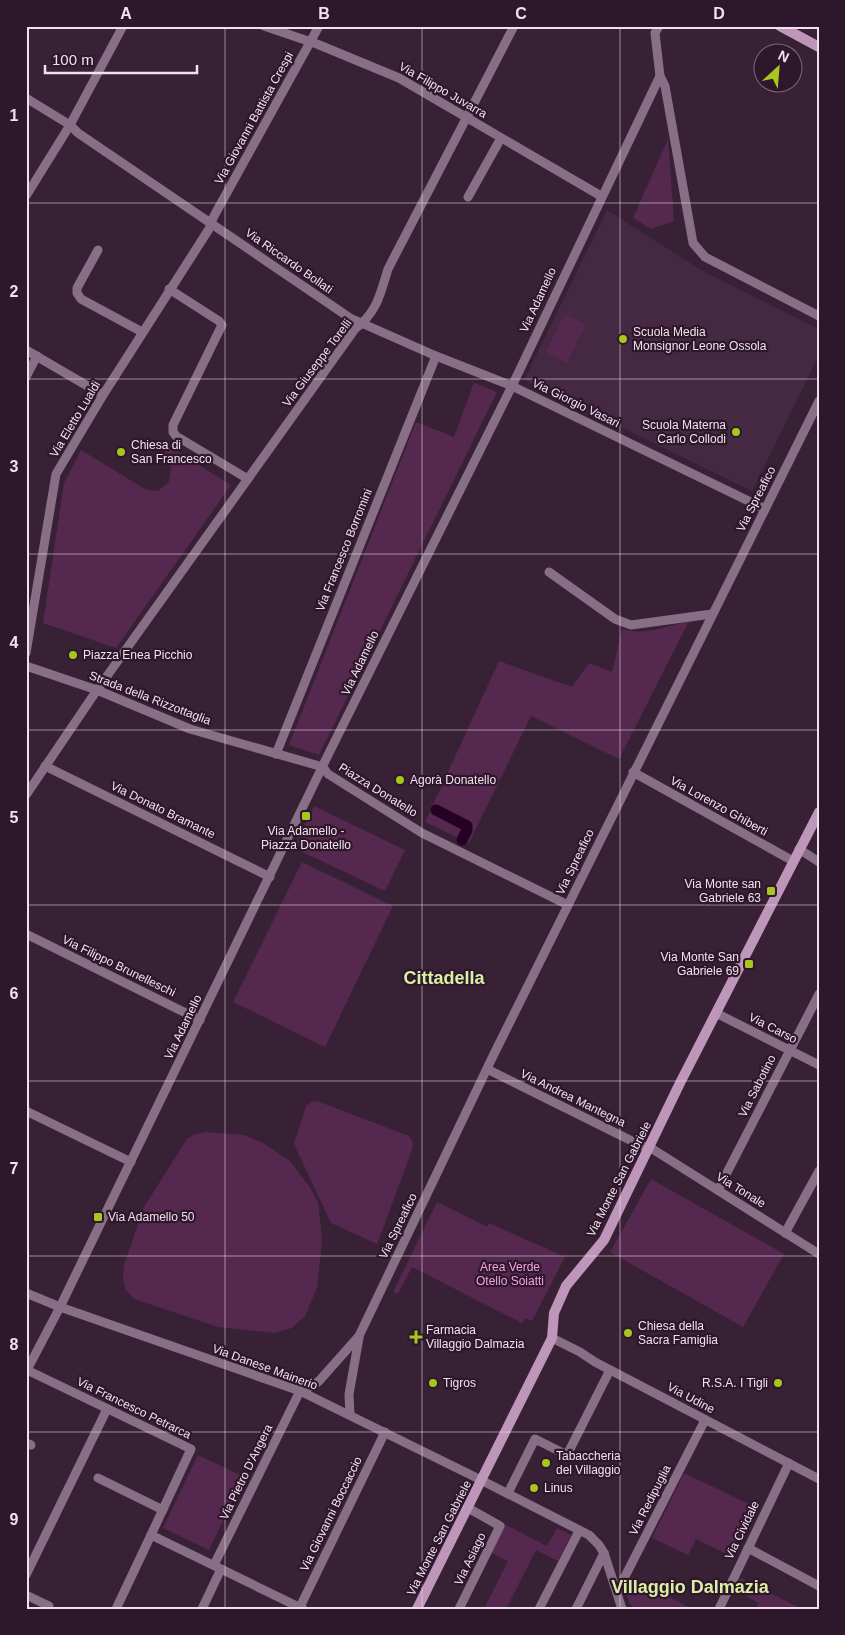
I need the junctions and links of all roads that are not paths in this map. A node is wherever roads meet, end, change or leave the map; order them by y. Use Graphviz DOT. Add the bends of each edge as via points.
graph roads {
  1 [pos="123,26"];
  2 [pos="264,26"];
  3 [pos="319,26"];
  4 [pos="514,26"];
  5 [pos="659,26"];
  6 [pos="780,26"];
  7 [pos="310,42"];
  8 [pos="819,47"];
  9 [pos="660,76"];
  10 [pos="26,98"];
  11 [pos="466,117"];
  12 [pos="70,125"];
  13 [pos="501,138"];
  14 [pos="26,196"];
  15 [pos="601,196"];
  16 [pos="468,197"];
  17 [pos="211,222"];
  18 [pos="98,250"];
  19 [pos="169,289"];
  20 [pos="819,316"];
  21 [pos="362,323"];
  22 [pos="142,332"];
  23 [pos="26,350"];
  24 [pos="37,356"];
  25 [pos="436,356"];
  26 [pos="26,377"];
  27 [pos="512,386"];
  28 [pos="103,395"];
  29 [pos="819,401"];
  30 [pos="248,479"];
  31 [pos="765,509"];
  32 [pos="549,572"];
  33 [pos="712,614"];
  34 [pos="26,653"];
  35 [pos="26,666"];
  36 [pos="97,690"];
  37 [pos="276,754"];
  38 [pos="45,766"];
  39 [pos="323,767"];
  40 [pos="633,772"];
  41 [pos="26,795"];
  42 [pos="819,812"];
  43 [pos="799,849"];
  44 [pos="793,861"];
  45 [pos="819,862"];
  46 [pos="270,877"];
  47 [pos="568,905"];
  48 [pos="26,934"];
  49 [pos="819,994"];
  50 [pos="716,1013"];
  51 [pos="200,1020"];
  52 [pos="790,1050"];
  53 [pos="819,1065"];
  54 [pos="487,1069"];
  55 [pos="26,1111"];
  56 [pos="649,1148"];
  57 [pos="131,1162"];
  58 [pos="819,1171"];
  59 [pos="718,1190"];
  60 [pos="785,1233"];
  61 [pos="819,1254"];
  62 [pos="26,1294"];
  63 [pos="60,1307"];
  64 [pos="359,1336"];
  65 [pos="552,1338"];
  66 [pos="610,1370"];
  67 [pos="27,1371"];
  68 [pos="300,1391"];
  69 [pos="107,1409"];
  70 [pos="350,1415"];
  71 [pos="705,1420"];
  72 [pos="385,1432"];
  73 [pos="789,1463"];
  74 [pos="98,1478"];
  75 [pos="819,1479"];
  76 [pos="482,1480"];
  77 [pos="508,1494"];
  78 [pos="468,1508"];
  79 [pos="163,1510"];
  80 [pos="579,1531"];
  81 [pos="151,1535"];
  82 [pos="748,1548"];
  83 [pos="604,1553"];
  84 [pos="217,1567"];
  85 [pos="26,1575"];
  86 [pos="819,1586"];
  87 [pos="618,1592"];
  88 [pos="26,1595"];
  89 [pos="49,1606"];
  90 [pos="302,1608"];
  91 [pos="116,1609"];
  92 [pos="202,1609"];
  93 [pos="417,1609"];
  94 [pos="459,1609"];
  95 [pos="539,1609"];
  96 [pos="576,1609"];
  97 [pos="622,1609"];
  98 [pos="719,1609"];
  1 -- 12 [label="street"];
  2 -- 7 [label="street, Via Filippo Juvarra"];
  3 -- 7 [label="street, Via Giovanni Battista Crespi"];
  4 -- 11 [label="street, Via Giuseppe Torelli"];
  5 -- 9 [label="street" via="655,33"];
  6 -- 8 [label="street"];
  7 -- 11 [label="street, Via Filippo Juvarra" via="399,78"];
  7 -- 17 [label="street, Via Giovanni Battista Crespi"];
  9 -- 15 [label="street, Via Adamello"];
  9 -- 20 [label="street" via="665,86 693,243 705,257"];
  10 -- 12 [label="street, Via Riccardo Bollati"];
  11 -- 13 [label="street, Via Filippo Juvarra"];
  11 -- 21 [label="street, Via Giuseppe Torelli" via="388,269 372,313"];
  12 -- 14 [label="street"];
  12 -- 17 [label="street, Via Riccardo Bollati"];
  13 -- 15 [label="street, Via Filippo Juvarra"];
  13 -- 16 [label="street"];
  15 -- 27 [label="street, Via Adamello"];
  17 -- 19 [label="street, Via Eletto Lualdi"];
  17 -- 21 [label="street, Via Riccardo Bollati" via="350,318"];
  18 -- 22 [label="street" via="77,293 81,299"];
  19 -- 22 [label="street, Via Eletto Lualdi"];
  19 -- 30 [label="street" via="222,324 173,432"];
  21 -- 25 [label="street, Via Riccardo Bollati"];
  21 -- 30 [label="street, Via Giuseppe Torelli"];
  22 -- 28 [label="street, Via Eletto Lualdi"];
  23 -- 24 [label="street"];
  24 -- 26 [label="street"];
  24 -- 28 [label="street"];
  25 -- 27 [label="street, Via Riccardo Bollati"];
  25 -- 37 [label="street, Via Francesco Borromini"];
  27 -- 31 [label="street, Via Giorgio Vasari"];
  27 -- 39 [label="street, Via Adamello"];
  28 -- 34 [label="street, Via Eletto Lualdi" via="56,474"];
  29 -- 31 [label="street, Via Spreafico"];
  30 -- 36 [label="street, Via Giuseppe Torelli"];
  31 -- 33 [label="street, Via Spreafico"];
  32 -- 33 [label="street" via="630,626"];
  33 -- 40 [label="street, Via Spreafico"];
  35 -- 36 [label="street, Strada della Rizzottaglia"];
  36 -- 37 [label="street, Strada della Rizzottaglia" via="190,729"];
  36 -- 38 [label="street, Via Giuseppe Torelli"];
  37 -- 39 [label="street, Strada della Rizzottaglia"];
  38 -- 41 [label="street, Via Giuseppe Torelli"];
  38 -- 46 [label="street, Via Donato Bramante"];
  39 -- 46 [label="street, Via Adamello"];
  39 -- 47 [label="street, Piazza Donatello" via="328,774 422,833"];
  40 -- 44 [label="street, Via Lorenzo Ghiberti"];
  40 -- 47 [label="street, Via Spreafico"];
  42 -- 43 [label="street, Via Monte San Gabriele"];
  43 -- 44 [label="street, Via Monte San Gabriele"];
  43 -- 45 [label="street"];
  44 -- 50 [label="street, Via Monte San Gabriele"];
  46 -- 51 [label="street, Via Adamello"];
  47 -- 54 [label="street, Via Spreafico"];
  48 -- 51 [label="street, Via Filippo Brunelleschi"];
  49 -- 52 [label="street, Via Sabotino"];
  50 -- 52 [label="street, Via Carso"];
  50 -- 56 [label="street, Via Monte San Gabriele"];
  51 -- 57 [label="street, Via Adamello"];
  52 -- 53 [label="street, Via Carso"];
  52 -- 59 [label="street, Via Sabotino"];
  54 -- 56 [label="street, Via Andrea Mantegna"];
  54 -- 64 [label="street, Via Spreafico"];
  55 -- 57 [label="street"];
  56 -- 59 [label="street, Via Tonale"];
  56 -- 65 [label="street, Via Monte San Gabriele" via="604,1240 566,1286 554,1313"];
  57 -- 63 [label="street, Via Adamello"];
  58 -- 60 [label="street"];
  59 -- 60 [label="street, Via Tonale"];
  60 -- 61 [label="street, Via Tonale"];
  62 -- 63 [label="street, Via Danese Mainerio"];
  63 -- 67 [label="street, Via Francesco Petrarca"];
  63 -- 68 [label="street, Via Danese Mainerio"];
  64 -- 68 [label="street, Via Spreafico" via="319,1381"];
  64 -- 70 [label="street, Via Spreafico" via="349,1394"];
  65 -- 66 [label="street, Via Udine"];
  65 -- 76 [label="street, Via Monte San Gabriele"];
  66 -- 71 [label="street, Via Udine"];
  66 -- 77 [label="street" via="567,1455 535,1439"];
  67 -- 69 [label="street, Via Francesco Petrarca"];
  68 -- 70 [label="street, Via Danese Mainerio"];
  68 -- 84 [label="street, Via Pietro D'Angera"];
  69 -- 79 [label="street, Via Francesco Petrarca" via="191,1449"];
  69 -- 85 [label="street"];
  70 -- 72 [label="street, Via Danese Mainerio"];
  71 -- 73 [label="street, Via Udine"];
  71 -- 87 [label="street, Via Redipuglia"];
  72 -- 76 [label="street, Via Danese Mainerio"];
  72 -- 90 [label="street, Via Giovanni Boccaccio"];
  73 -- 75 [label="street, Via Udine"];
  73 -- 82 [label="street, Via Cividale"];
  74 -- 79 [label="street"];
  76 -- 77 [label="street, Via Danese Mainerio"];
  76 -- 78 [label="street, Via Monte San Gabriele"];
  77 -- 80 [label="street, Via Danese Mainerio"];
  78 -- 93 [label="street, Via Monte San Gabriele"];
  78 -- 94 [label="street, Via Asiago" via="500,1526"];
  79 -- 81 [label="street, Via Francesco Petrarca"];
  80 -- 83 [label="street, Via Danese Mainerio" via="589,1536"];
  80 -- 95 [label="street"];
  81 -- 84 [label="street"];
  81 -- 91 [label="street, Via Francesco Petrarca"];
  82 -- 86 [label="street"];
  82 -- 98 [label="street, Via Cividale"];
  83 -- 87 [label="street"];
  83 -- 96 [label="street"];
  84 -- 90 [label="street"];
  84 -- 92 [label="street, Via Pietro D'Angera"];
  87 -- 97 [label="street"];
  88 -- 89 [label="street"];
}
